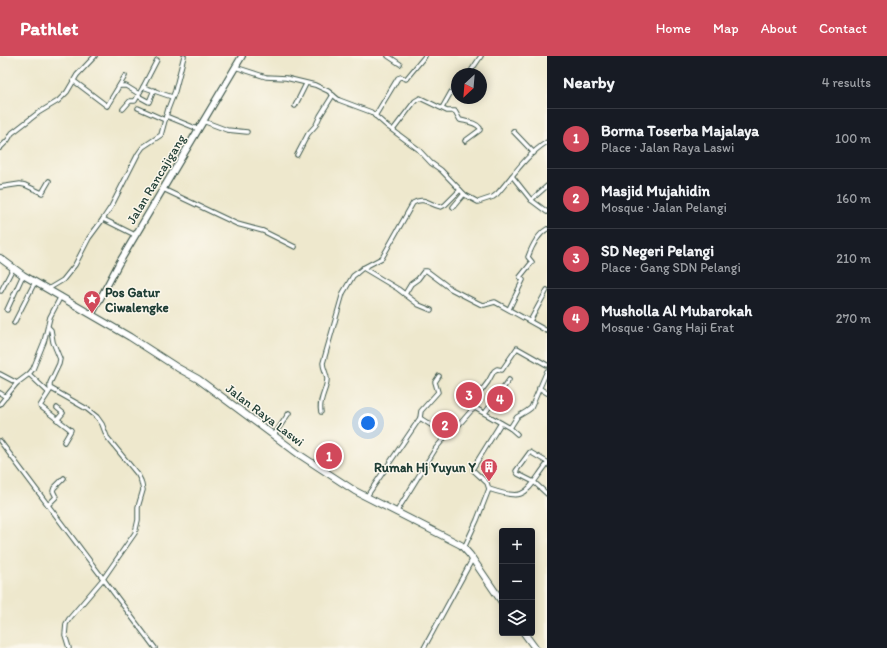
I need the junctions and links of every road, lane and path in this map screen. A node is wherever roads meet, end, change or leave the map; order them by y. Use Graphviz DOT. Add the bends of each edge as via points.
graph roads {
  1 [pos="95,56"];
  2 [pos="184,56"];
  3 [pos="242,56"];
  4 [pos="388,56"];
  5 [pos="425,56"];
  6 [pos="481,56"];
  7 [pos="157,60"];
  8 [pos="400,64"];
  9 [pos="235,67"];
  10 [pos="473,68"];
  11 [pos="125,76"];
  12 [pos="74,81"];
  13 [pos="306,84"];
  14 [pos="120,86"];
  15 [pos="143,87"];
  16 [pos="154,90"];
  17 [pos="451,92"];
  18 [pos="138,95"];
  19 [pos="333,95"];
  20 [pos="172,97"];
  21 [pos="295,106"];
  22 [pos="138,108"];
  23 [pos="442,108"];
  24 [pos="123,109"];
  25 [pos="375,116"];
  26 [pos="167,118"];
  27 [pos="203,121"];
  28 [pos="198,129"];
  29 [pos="393,130"];
  30 [pos="513,131"];
  31 [pos="247,132"];
  32 [pos="465,141"];
  33 [pos="547,142"];
  34 [pos="0,148"];
  35 [pos="534,153"];
  36 [pos="297,155"];
  37 [pos="512,176"];
  38 [pos="49,181"];
  39 [pos="547,186"];
  40 [pos="0,187"];
  41 [pos="163,189"];
  42 [pos="460,190"];
  43 [pos="464,194"];
  44 [pos="531,200"];
  45 [pos="453,207"];
  46 [pos="547,212"];
  47 [pos="107,221"];
  48 [pos="547,229"];
  49 [pos="135,236"];
  50 [pos="295,247"];
  51 [pos="0,258"];
  52 [pos="13,268"];
  53 [pos="363,268"];
  54 [pos="23,275"];
  55 [pos="35,282"];
  56 [pos="48,289"];
  57 [pos="547,290"];
  58 [pos="1,291"];
  59 [pos="405,294"];
  60 [pos="66,299"];
  61 [pos="508,309"];
  62 [pos="6,310"];
  63 [pos="431,310"];
  64 [pos="92,314"];
  65 [pos="530,321"];
  66 [pos="14,324"];
  67 [pos="49,328"];
  68 [pos="547,331"];
  69 [pos="547,365"];
  70 [pos="547,371"];
  71 [pos="0,374"];
  72 [pos="29,374"];
  73 [pos="439,376"];
  74 [pos="509,380"];
  75 [pos="17,383"];
  76 [pos="539,388"];
  77 [pos="49,390"];
  78 [pos="547,392"];
  79 [pos="0,393"];
  80 [pos="6,397"];
  81 [pos="0,404"];
  82 [pos="57,408"];
  83 [pos="471,411"];
  84 [pos="320,412"];
  85 [pos="289,413"];
  86 [pos="485,413"];
  87 [pos="420,418"];
  88 [pos="58,420"];
  89 [pos="501,422"];
  90 [pos="509,427"];
  91 [pos="517,434"];
  92 [pos="274,435"];
  93 [pos="447,435"];
  94 [pos="0,441"];
  95 [pos="64,442"];
  96 [pos="547,463"];
  97 [pos="64,478"];
  98 [pos="534,482"];
  99 [pos="489,489"];
  100 [pos="547,494"];
  101 [pos="367,496"];
  102 [pos="48,505"];
  103 [pos="397,511"];
  104 [pos="464,548"];
  105 [pos="473,558"];
  106 [pos="102,577"];
  107 [pos="501,600"];
  108 [pos="526,636"];
  109 [pos="69,648"];
  110 [pos="155,648"];
  111 [pos="424,648"];
  112 [pos="535,648"];
  1 -- 12 [label="street"];
  2 -- 20 [label="street"];
  3 -- 9 [label="main road, Jalan Rancajigang"];
  4 -- 8 [label="street"];
  5 -- 25 [label="street" via="406,79 398,78"];
  6 -- 10 [label="street"];
  7 -- 15 [label="street"];
  9 -- 13 [label="street" via="266,77 286,78"];
  9 -- 27 [label="main road, Jalan Rancajigang"];
  11 -- 14 [label="street"];
  12 -- 14 [label="street" via="107,106"];
  12 -- 34 [label="street" via="58,101 12,133"];
  13 -- 19 [label="street" via="324,88"];
  13 -- 21 [label="street"];
  14 -- 18 [label="street" via="126,86"];
  15 -- 16 [label="street"];
  15 -- 18 [label="street"];
  16 -- 18 [label="street" via="149,102"];
  16 -- 20 [label="street"];
  17 -- 23 [label="street"];
  18 -- 24 [label="street" via="135,101 130,101"];
  19 -- 25 [label="street"];
  19 -- 36 [label="street"];
  20 -- 26 [label="street"];
  22 -- 26 [label="street"];
  23 -- 29 [label="street" via="418,98"];
  23 -- 32 [label="street" via="455,112 460,120 480,128"];
  25 -- 29 [label="street"];
  26 -- 28 [label="street"];
  26 -- 47 [label="street" via="161,135 143,147 138,154"];
  27 -- 28 [label="main road, Jalan Rancajigang"];
  27 -- 31 [label="street" via="226,130"];
  28 -- 41 [label="main road, Jalan Rancajigang"];
  29 -- 42 [label="street" via="418,149"];
  30 -- 35 [label="street"];
  33 -- 35 [label="street"];
  35 -- 37 [label="street"];
  37 -- 43 [label="street" via="497,194 482,201 478,202"];
  37 -- 44 [label="street"];
  38 -- 40 [label="street" via="42,193 20,184"];
  39 -- 44 [label="street"];
  41 -- 49 [label="main road, Jalan Rancajigang"];
  41 -- 50 [label="street" via="237,224 263,231"];
  42 -- 43 [label="street"];
  42 -- 53 [label="street" via="441,207 422,200 413,203 382,258"];
  43 -- 45 [label="street"];
  44 -- 46 [label="street"];
  47 -- 49 [label="street"];
  47 -- 56 [label="street" via="89,238 66,277"];
  48 -- 61 [label="street" via="537,238 530,252 528,257 532,261 520,277 523,280"];
  49 -- 64 [label="main road, Jalan Rancajigang"];
  51 -- 52 [label="main road, Jalan Raya Laswi"];
  52 -- 54 [label="main road, Jalan Raya Laswi"];
  52 -- 58 [label="street"];
  53 -- 59 [label="street"];
  53 -- 84 [label="street" via="353,276 342,296 323,363 327,379"];
  54 -- 55 [label="main road, Jalan Raya Laswi"];
  54 -- 62 [label="street"];
  55 -- 56 [label="main road, Jalan Raya Laswi"];
  55 -- 66 [label="street"];
  56 -- 60 [label="main road, Jalan Raya Laswi"];
  57 -- 65 [label="street"];
  59 -- 61 [label="street" via="411,284 426,271 451,289 482,305 495,302"];
  59 -- 63 [label="street"];
  60 -- 64 [label="main road, Jalan Raya Laswi"];
  60 -- 67 [label="street" via="50,317"];
  61 -- 65 [label="street"];
  64 -- 92 [label="main road, Jalan Raya Laswi" via="198,379"];
  65 -- 68 [label="street"];
  67 -- 72 [label="street"];
  67 -- 77 [label="street" via="60,359"];
  69 -- 83 [label="street" via="517,348 502,370 494,372 473,402"];
  70 -- 76 [label="street"];
  71 -- 75 [label="street"];
  72 -- 75 [label="street"];
  72 -- 77 [label="street"];
  73 -- 87 [label="street" via="435,382 438,392 422,411"];
  74 -- 86 [label="street"];
  75 -- 80 [label="street"];
  76 -- 78 [label="street"];
  76 -- 90 [label="street" via="531,408"];
  77 -- 88 [label="street" via="40,406"];
  77 -- 106 [label="street" via="87,409 97,417 107,437 141,481 142,493 136,530"];
  79 -- 80 [label="street"];
  80 -- 81 [label="street"];
  82 -- 88 [label="street" via="63,413"];
  83 -- 86 [label="street" via="475,408"];
  83 -- 93 [label="street" via="450,435"];
  85 -- 92 [label="street"];
  86 -- 89 [label="street"];
  87 -- 93 [label="street"];
  87 -- 101 [label="street"];
  88 -- 95 [label="street" via="71,430"];
  89 -- 90 [label="street"];
  89 -- 99 [label="street" via="472,469 486,481"];
  90 -- 91 [label="street"];
  92 -- 101 [label="main road, Jalan Raya Laswi" via="313,464"];
  93 -- 103 [label="street" via="436,448"];
  94 -- 102 [label="street"];
  96 -- 98 [label="street"];
  96 -- 98 [label="street" via="530,452 516,470 518,474"];
  97 -- 102 [label="street" via="54,488 56,497"];
  98 -- 99 [label="street" via="517,496"];
  98 -- 100 [label="street"];
  99 -- 104 [label="street"];
  101 -- 103 [label="main road, Jalan Raya Laswi"];
  102 -- 106 [label="street"];
  103 -- 104 [label="main road, Jalan Raya Laswi"];
  104 -- 105 [label="main road, Jalan Raya Laswi"];
  105 -- 107 [label="main road, Jalan Raya Laswi"];
  105 -- 111 [label="street"];
  106 -- 109 [label="street" via="66,624 65,635"];
  106 -- 110 [label="street"];
  108 -- 112 [label="main road"];
}
